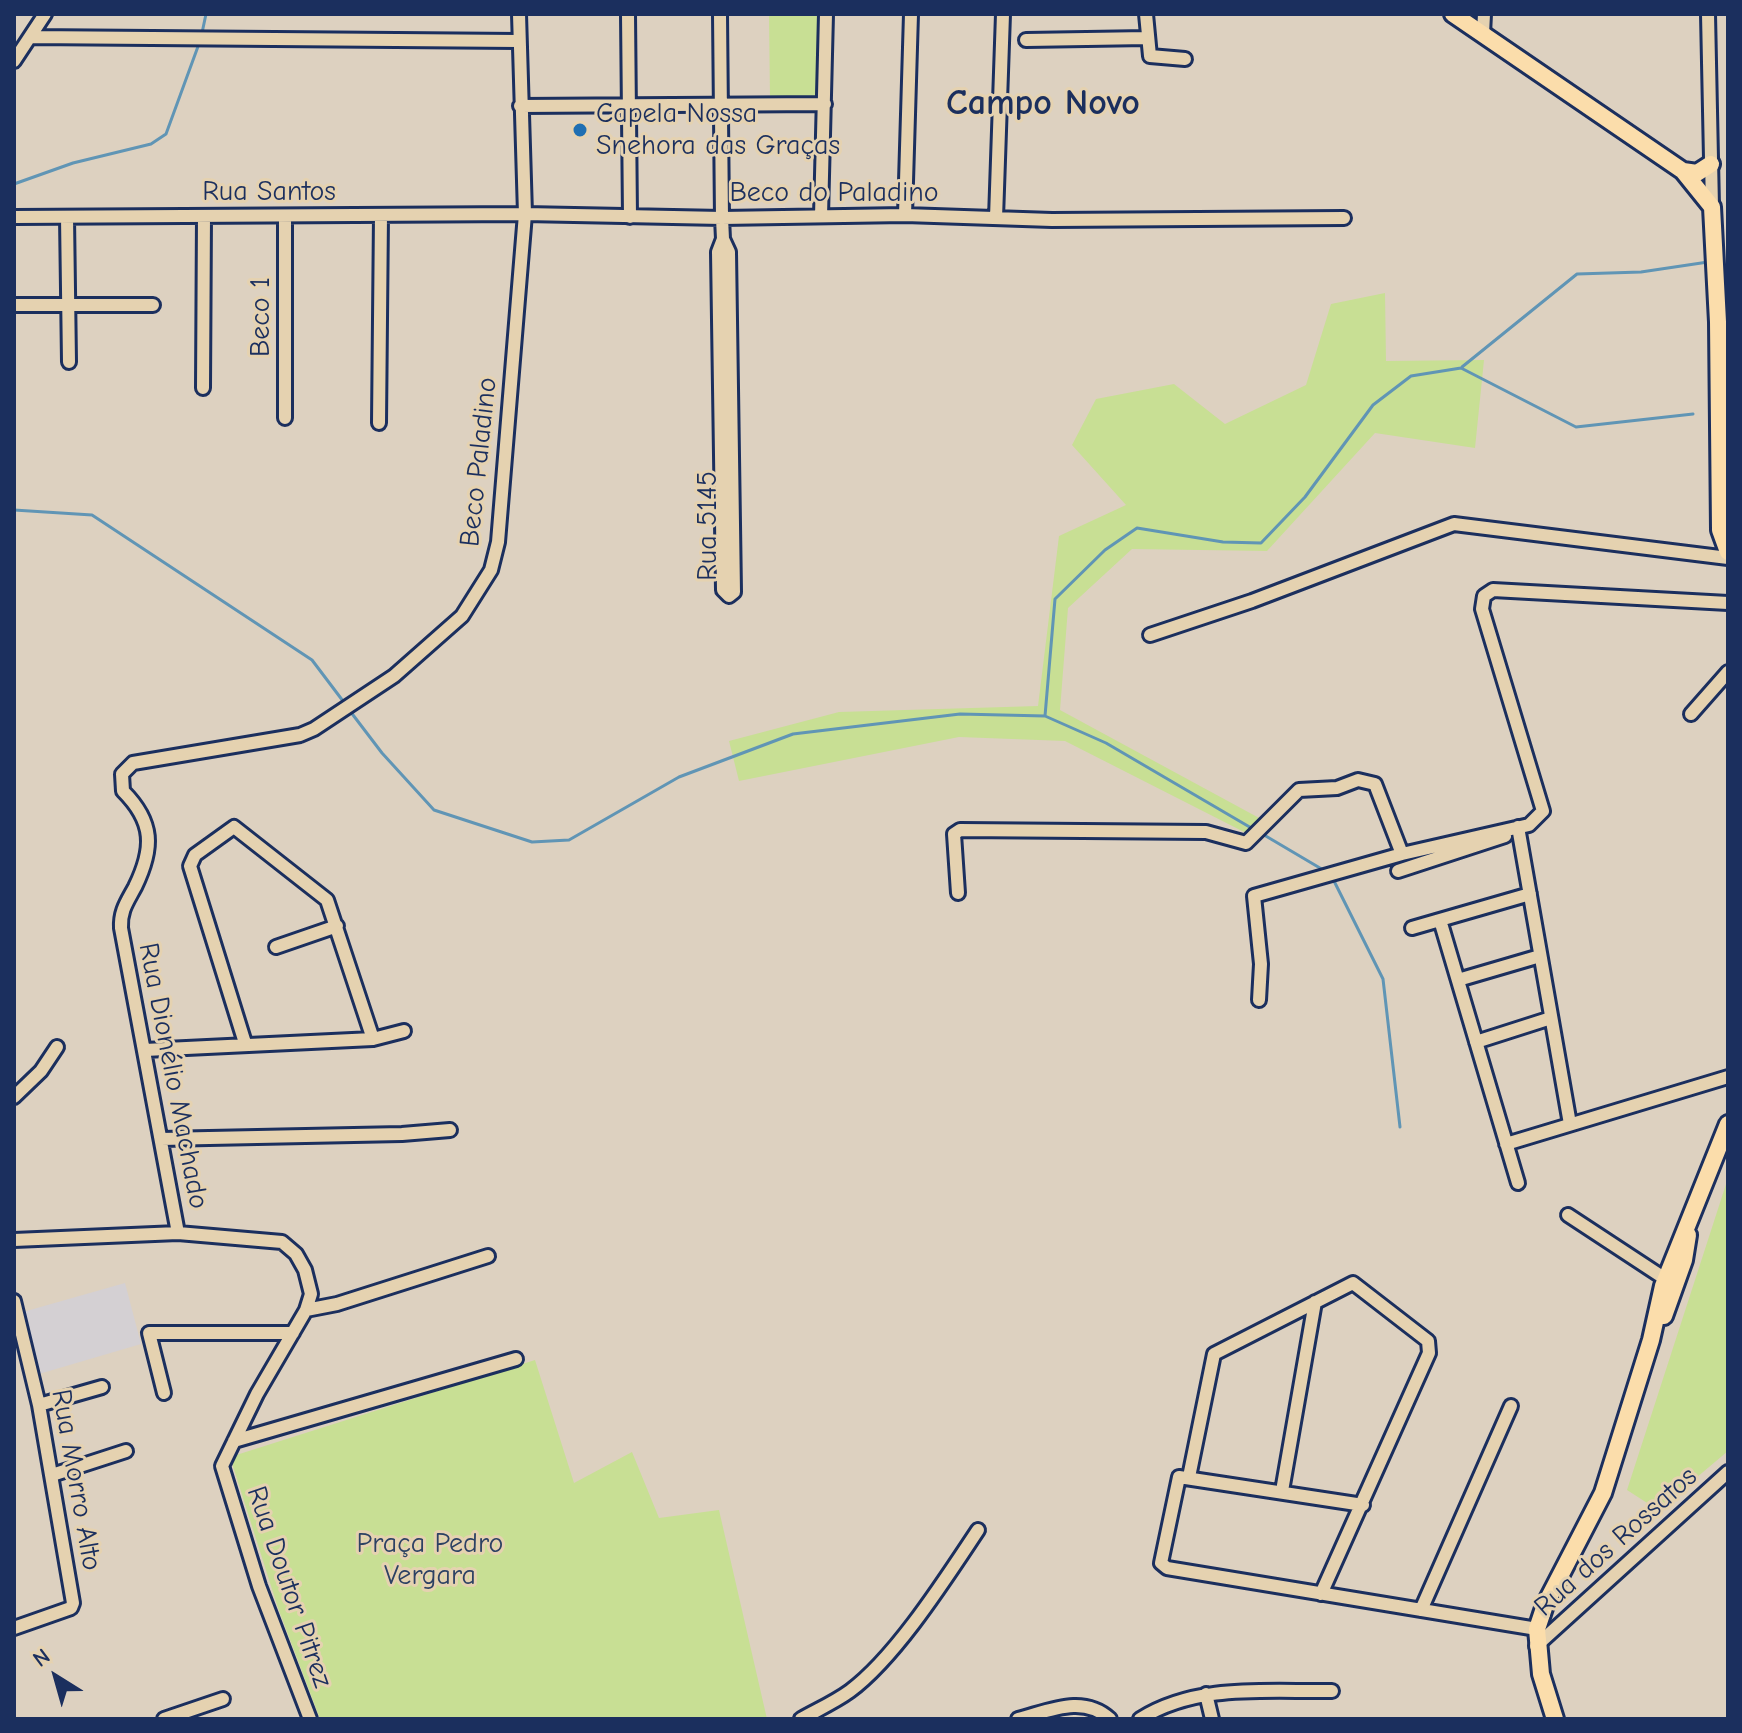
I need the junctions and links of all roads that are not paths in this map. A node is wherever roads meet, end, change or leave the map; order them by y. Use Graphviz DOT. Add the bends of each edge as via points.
graph roads {
  1 [pos="45,14"];
  2 [pos="519,14"];
  3 [pos="628,14"];
  4 [pos="720,14"];
  5 [pos="826,14"];
  6 [pos="911,14"];
  7 [pos="1003,14"];
  8 [pos="1146,14"];
  9 [pos="1453,14"];
  10 [pos="1484,14"];
  11 [pos="1708,14"];
  12 [pos="1483,34"];
  13 [pos="30,37"];
  14 [pos="1147,38"];
  15 [pos="1026,40"];
  16 [pos="518,41"];
  17 [pos="1185,59"];
  18 [pos="14,61"];
  19 [pos="720,104"];
  20 [pos="825,104"];
  21 [pos="629,105"];
  22 [pos="520,106"];
  23 [pos="1711,164"];
  24 [pos="1683,171"];
  25 [pos="1712,207"];
  26 [pos="525,214"];
  27 [pos="381,215"];
  28 [pos="905,215"];
  29 [pos="204,216"];
  30 [pos="285,216"];
  31 [pos="821,216"];
  32 [pos="14,217"];
  33 [pos="67,217"];
  34 [pos="630,217"];
  35 [pos="722,218"];
  36 [pos="996,218"];
  37 [pos="1344,218"];
  38 [pos="68,304"];
  39 [pos="14,305"];
  40 [pos="153,305"];
  41 [pos="69,362"];
  42 [pos="203,388"];
  43 [pos="285,418"];
  44 [pos="379,423"];
  45 [pos="727,448"];
  46 [pos="1724,473"];
  47 [pos="1728,555"];
  48 [pos="1728,603"];
  49 [pos="1150,635"];
  50 [pos="1728,672"];
  51 [pos="1691,714"];
  52 [pos="1518,829"];
  53 [pos="1402,854"];
  54 [pos="1398,871"];
  55 [pos="958,893"];
  56 [pos="1530,894"];
  57 [pos="1440,920"];
  58 [pos="337,926"];
  59 [pos="121,928"];
  60 [pos="1412,928"];
  61 [pos="276,947"];
  62 [pos="1540,956"];
  63 [pos="1458,980"];
  64 [pos="1259,1000"];
  65 [pos="1551,1018"];
  66 [pos="404,1031"];
  67 [pos="373,1039"];
  68 [pos="1476,1042"];
  69 [pos="245,1043"];
  70 [pos="57,1047"];
  71 [pos="145,1050"];
  72 [pos="1728,1077"];
  73 [pos="14,1097"];
  74 [pos="1570,1124"];
  75 [pos="1728,1124"];
  76 [pos="450,1130"];
  77 [pos="161,1139"];
  78 [pos="1506,1144"];
  79 [pos="1518,1183"];
  80 [pos="1568,1215"];
  81 [pos="178,1233"];
  82 [pos="14,1240"];
  83 [pos="488,1256"];
  84 [pos="1670,1283"];
  85 [pos="14,1301"];
  86 [pos="1315,1302"];
  87 [pos="306,1310"];
  88 [pos="293,1333"];
  89 [pos="516,1359"];
  90 [pos="102,1387"];
  91 [pos="164,1393"];
  92 [pos="39,1405"];
  93 [pos="1511,1406"];
  94 [pos="234,1441"];
  95 [pos="126,1451"];
  96 [pos="1728,1472"];
  97 [pos="52,1475"];
  98 [pos="1189,1477"];
  99 [pos="1282,1491"];
  100 [pos="1363,1505"];
  101 [pos="978,1530"];
  102 [pos="1321,1594"];
  103 [pos="1421,1610"];
  104 [pos="14,1628"];
  105 [pos="1537,1638"];
  106 [pos="1332,1691"];
  107 [pos="1206,1694"];
  108 [pos="223,1699"];
  109 [pos="164,1719"];
  110 [pos="310,1719"];
  111 [pos="801,1719"];
  112 [pos="1018,1719"];
  113 [pos="1110,1719"];
  114 [pos="1140,1719"];
  115 [pos="1212,1719"];
  116 [pos="1555,1719"];
  1 -- 13 [label="street"];
  2 -- 16 [label="street"];
  3 -- 21 [label="street"];
  4 -- 19 [label="street, Rua 5145"];
  5 -- 20 [label="street"];
  6 -- 28 [label="street"];
  7 -- 36 [label="street"];
  8 -- 14 [label="street"];
  9 -- 12 [label="main road"];
  10 -- 12 [label="street"];
  11 -- 23 [label="street"];
  12 -- 24 [label="main road"];
  13 -- 16 [label="street"];
  13 -- 18 [label="street"];
  14 -- 15 [label="street"];
  14 -- 17 [label="street" via="1150,56"];
  16 -- 22 [label="street"];
  19 -- 20 [label="street"];
  19 -- 21 [label="street"];
  19 -- 35 [label="street, Rua 5145"];
  20 -- 31 [label="street"];
  21 -- 22 [label="street"];
  21 -- 34 [label="street"];
  22 -- 26 [label="street"];
  23 -- 24 [label="main road" via="1697,173"];
  23 -- 25 [label="street"];
  24 -- 25 [label="main road"];
  25 -- 46 [label="main road"];
  26 -- 27 [label="street, Rua Santos"];
  26 -- 34 [label="street, Beco do Paladino"];
  26 -- 59 [label="street, Beco Paladino" via="498,542 491,570 462,616 394,676 307,733 128,766 122,774 123,791 142,810 148,835 141,874 123,909"];
  27 -- 30 [label="street, Rua Santos"];
  27 -- 44 [label="street"];
  28 -- 31 [label="street, Beco do Paladino"];
  28 -- 36 [label="street, Beco do Paladino"];
  29 -- 30 [label="street, Rua Santos"];
  29 -- 33 [label="street, Rua Santos"];
  29 -- 42 [label="street"];
  30 -- 43 [label="street, Beco 1"];
  31 -- 35 [label="street, Beco do Paladino"];
  32 -- 33 [label="street, Rua Santos"];
  33 -- 38 [label="street"];
  34 -- 35 [label="street, Beco do Paladino"];
  35 -- 45 [label="street, Rua 5145" via="718,252"];
  36 -- 37 [label="street, Beco do Paladino"];
  38 -- 39 [label="street"];
  38 -- 40 [label="street"];
  38 -- 41 [label="street"];
  45 -- 45 [label="street, Rua 5145" via="723,590 729,596 734,592"];
  46 -- 47 [label="main road" via="1720,530"];
  47 -- 49 [label="street" via="1454,524"];
  48 -- 52 [label="street" via="1493,590 1484,596 1482,609 1543,805 1535,822"];
  50 -- 51 [label="street"];
  52 -- 53 [label="street"];
  52 -- 54 [label="street"];
  52 -- 56 [label="street"];
  53 -- 55 [label="street" via="1380,789 1358,780 1337,788 1299,790 1246,843 1206,832 960,830 954,834"];
  53 -- 64 [label="street" via="1254,896"];
  56 -- 57 [label="street"];
  56 -- 62 [label="street"];
  57 -- 60 [label="street"];
  57 -- 63 [label="street"];
  58 -- 61 [label="street"];
  58 -- 67 [label="street"];
  58 -- 69 [label="street" via="327,900 237,828 195,855 190,866"];
  59 -- 71 [label="street, Rua Dionélio Machado"];
  62 -- 63 [label="street"];
  62 -- 65 [label="street"];
  63 -- 68 [label="street"];
  65 -- 68 [label="street"];
  65 -- 74 [label="street"];
  66 -- 67 [label="street"];
  67 -- 69 [label="street"];
  68 -- 78 [label="street"];
  69 -- 71 [label="street"];
  70 -- 73 [label="street"];
  71 -- 77 [label="street, Rua Dionélio Machado"];
  72 -- 74 [label="street"];
  74 -- 78 [label="street"];
  75 -- 84 [label="main road"];
  76 -- 77 [label="street"];
  77 -- 81 [label="street, Rua Dionélio Machado"];
  78 -- 79 [label="street"];
  80 -- 84 [label="street"];
  81 -- 82 [label="street"];
  81 -- 87 [label="street" via="282,1242 305,1270 311,1294"];
  83 -- 87 [label="street"];
  84 -- 105 [label="main road" via="1603,1493 1545,1605"];
  85 -- 92 [label="street, Rua Morro Alto"];
  86 -- 98 [label="street" via="1211,1357"];
  86 -- 99 [label="street"];
  86 -- 100 [label="street" via="1355,1283 1431,1346"];
  87 -- 88 [label="street, Rua Doutor Pitrez"];
  88 -- 91 [label="street" via="149,1333"];
  88 -- 94 [label="street, Rua Doutor Pitrez"];
  89 -- 94 [label="street"];
  90 -- 92 [label="street"];
  92 -- 97 [label="street, Rua Morro Alto"];
  93 -- 103 [label="street"];
  94 -- 110 [label="street, Rua Doutor Pitrez" via="222,1466 259,1586"];
  95 -- 97 [label="street"];
  96 -- 105 [label="street, Rua dos Rossatos"];
  97 -- 104 [label="street, Rua Morro Alto" via="73,1605"];
  98 -- 99 [label="street"];
  98 -- 102 [label="street" via="1176,1479 1162,1566"];
  99 -- 100 [label="street"];
  100 -- 102 [label="street"];
  101 -- 111 [label="street" via="869,1675"];
  102 -- 103 [label="street"];
  103 -- 105 [label="street"];
  105 -- 116 [label="main road"];
  106 -- 107 [label="street"];
  107 -- 114 [label="street" via="1161,1706"];
  107 -- 115 [label="street"];
  108 -- 109 [label="street"];
  112 -- 113 [label="street" via="1072,1705 1093,1707"];
}
